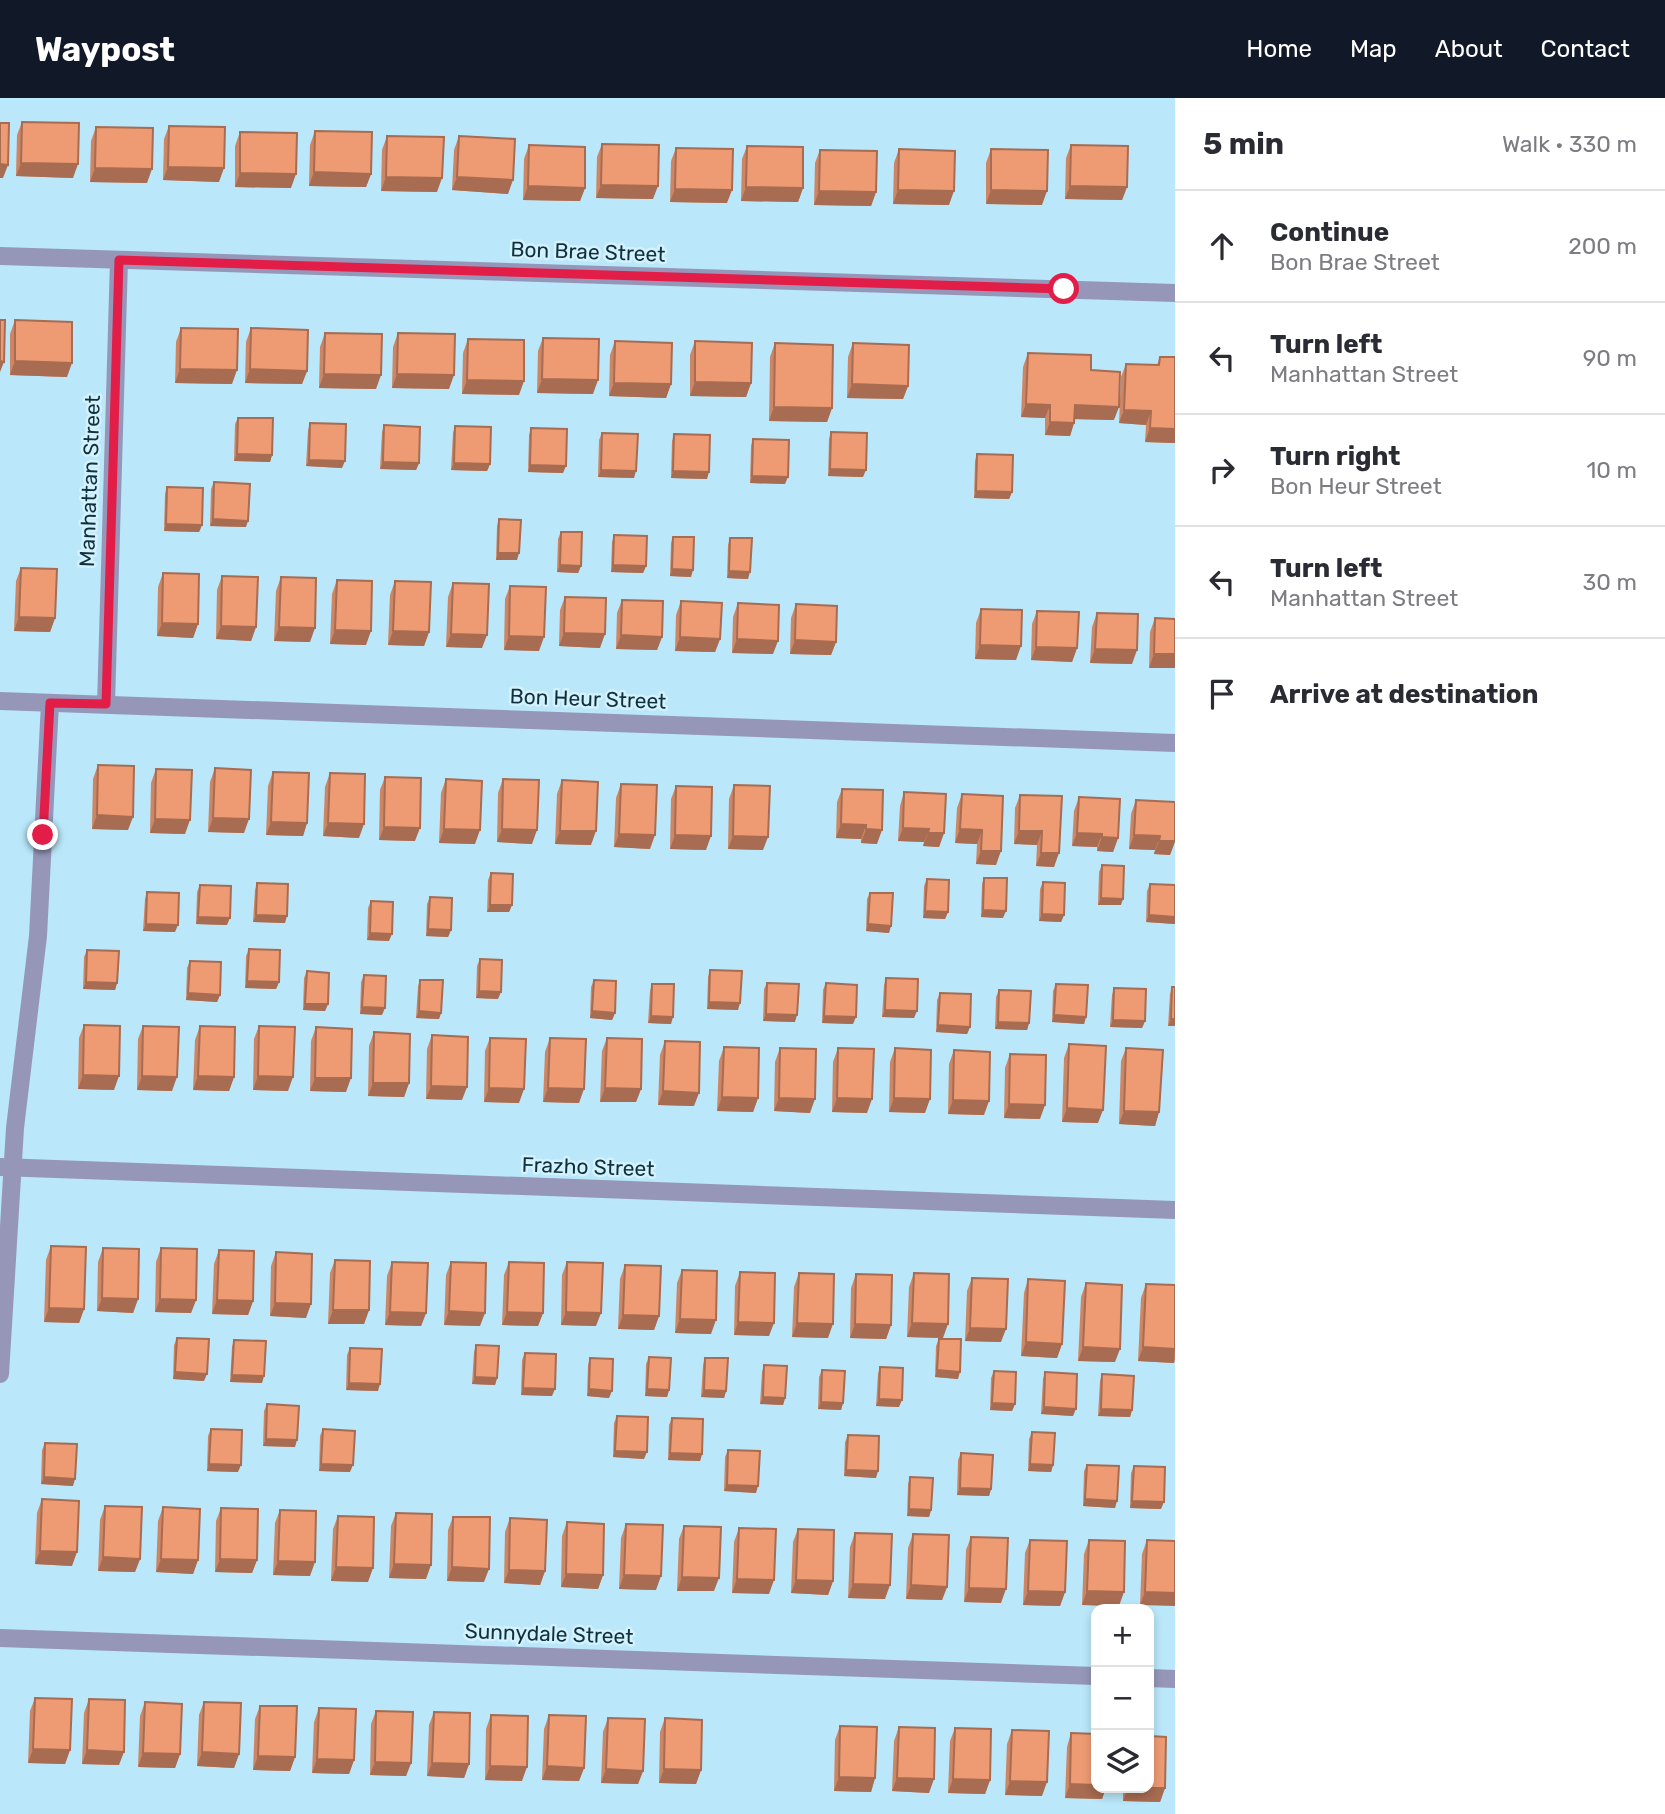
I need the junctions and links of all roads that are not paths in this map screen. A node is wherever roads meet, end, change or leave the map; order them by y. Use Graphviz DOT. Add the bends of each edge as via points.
graph roads {
  1 [pos="0,256"];
  2 [pos="119,260"];
  3 [pos="1175,293"];
  4 [pos="0,701"];
  5 [pos="50,703"];
  6 [pos="106,704"];
  7 [pos="1175,743"];
  8 [pos="6,1167"];
  9 [pos="1175,1209"];
  10 [pos="0,1374"];
  11 [pos="0,1638"];
  12 [pos="1091,1676"];
  13 [pos="1154,1678"];
  14 [pos="1175,1679"];
  1 -- 2 [label="street, Bon Brae Street"];
  2 -- 3 [label="street, Bon Brae Street"];
  2 -- 6 [label="street, Manhattan Street"];
  4 -- 5 [label="street, Bon Heur Street"];
  5 -- 6 [label="street, Bon Heur Street"];
  5 -- 8 [label="street" via="37,936"];
  6 -- 7 [label="street, Bon Heur Street"];
  8 -- 9 [label="street, Frazho Street"];
  8 -- 10 [label="street"];
  11 -- 12 [label="street, Sunnydale Street"];
  13 -- 14 [label="street"];
}
